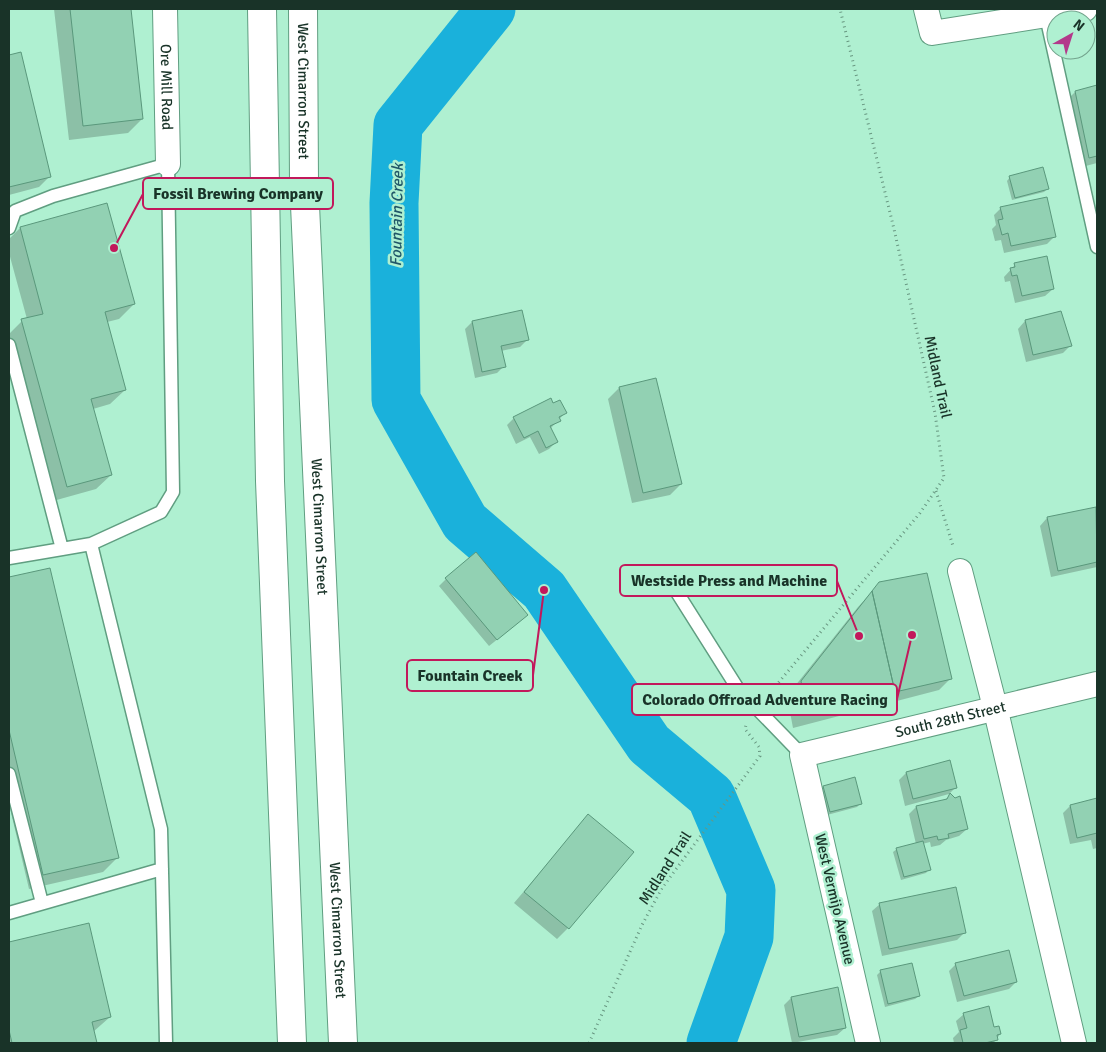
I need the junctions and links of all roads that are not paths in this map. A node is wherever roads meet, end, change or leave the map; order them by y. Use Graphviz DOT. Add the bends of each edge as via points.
graph roads {
  1 [pos="165,9"];
  2 [pos="262,9"];
  3 [pos="303,9"];
  4 [pos="926,9"];
  5 [pos="1046,16"];
  6 [pos="1056,60"];
  7 [pos="168,164"];
  8 [pos="9,228"];
  9 [pos="1097,247"];
  10 [pos="9,345"];
  11 [pos="91,544"];
  12 [pos="62,549"];
  13 [pos="9,558"];
  14 [pos="960,571"];
  15 [pos="673,586"];
  16 [pos="1097,684"];
  17 [pos="995,707"];
  18 [pos="802,755"];
  19 [pos="9,774"];
  20 [pos="162,869"];
  21 [pos="42,903"];
  22 [pos="9,913"];
  23 [pos="166,1043"];
  24 [pos="292,1043"];
  25 [pos="343,1043"];
  26 [pos="868,1043"];
  27 [pos="1074,1043"];
  1 -- 7 [label="street, Ore Mill Road"];
  2 -- 24 [label="highway" via="270,481"];
  3 -- 25 [label="highway, West Cimarron Street" via="304,183"];
  4 -- 5 [label="street" via="932,33"];
  6 -- 9 [label="lane"];
  7 -- 8 [label="lane" via="53,196 22,208 15,211"];
  7 -- 11 [label="lane" via="173,492 161,512"];
  10 -- 12 [label="lane"];
  11 -- 12 [label="lane"];
  11 -- 20 [label="lane" via="161,829"];
  12 -- 13 [label="lane"];
  14 -- 17 [label="street"];
  15 -- 18 [label="lane" via="738,689"];
  16 -- 17 [label="street, South 28th Street"];
  17 -- 18 [label="street, South 28th Street"];
  17 -- 27 [label="street"];
  18 -- 26 [label="street, West Vermijo Avenue"];
  19 -- 21 [label="lane"];
  20 -- 21 [label="lane"];
  20 -- 23 [label="lane"];
  21 -- 22 [label="lane"];
}
